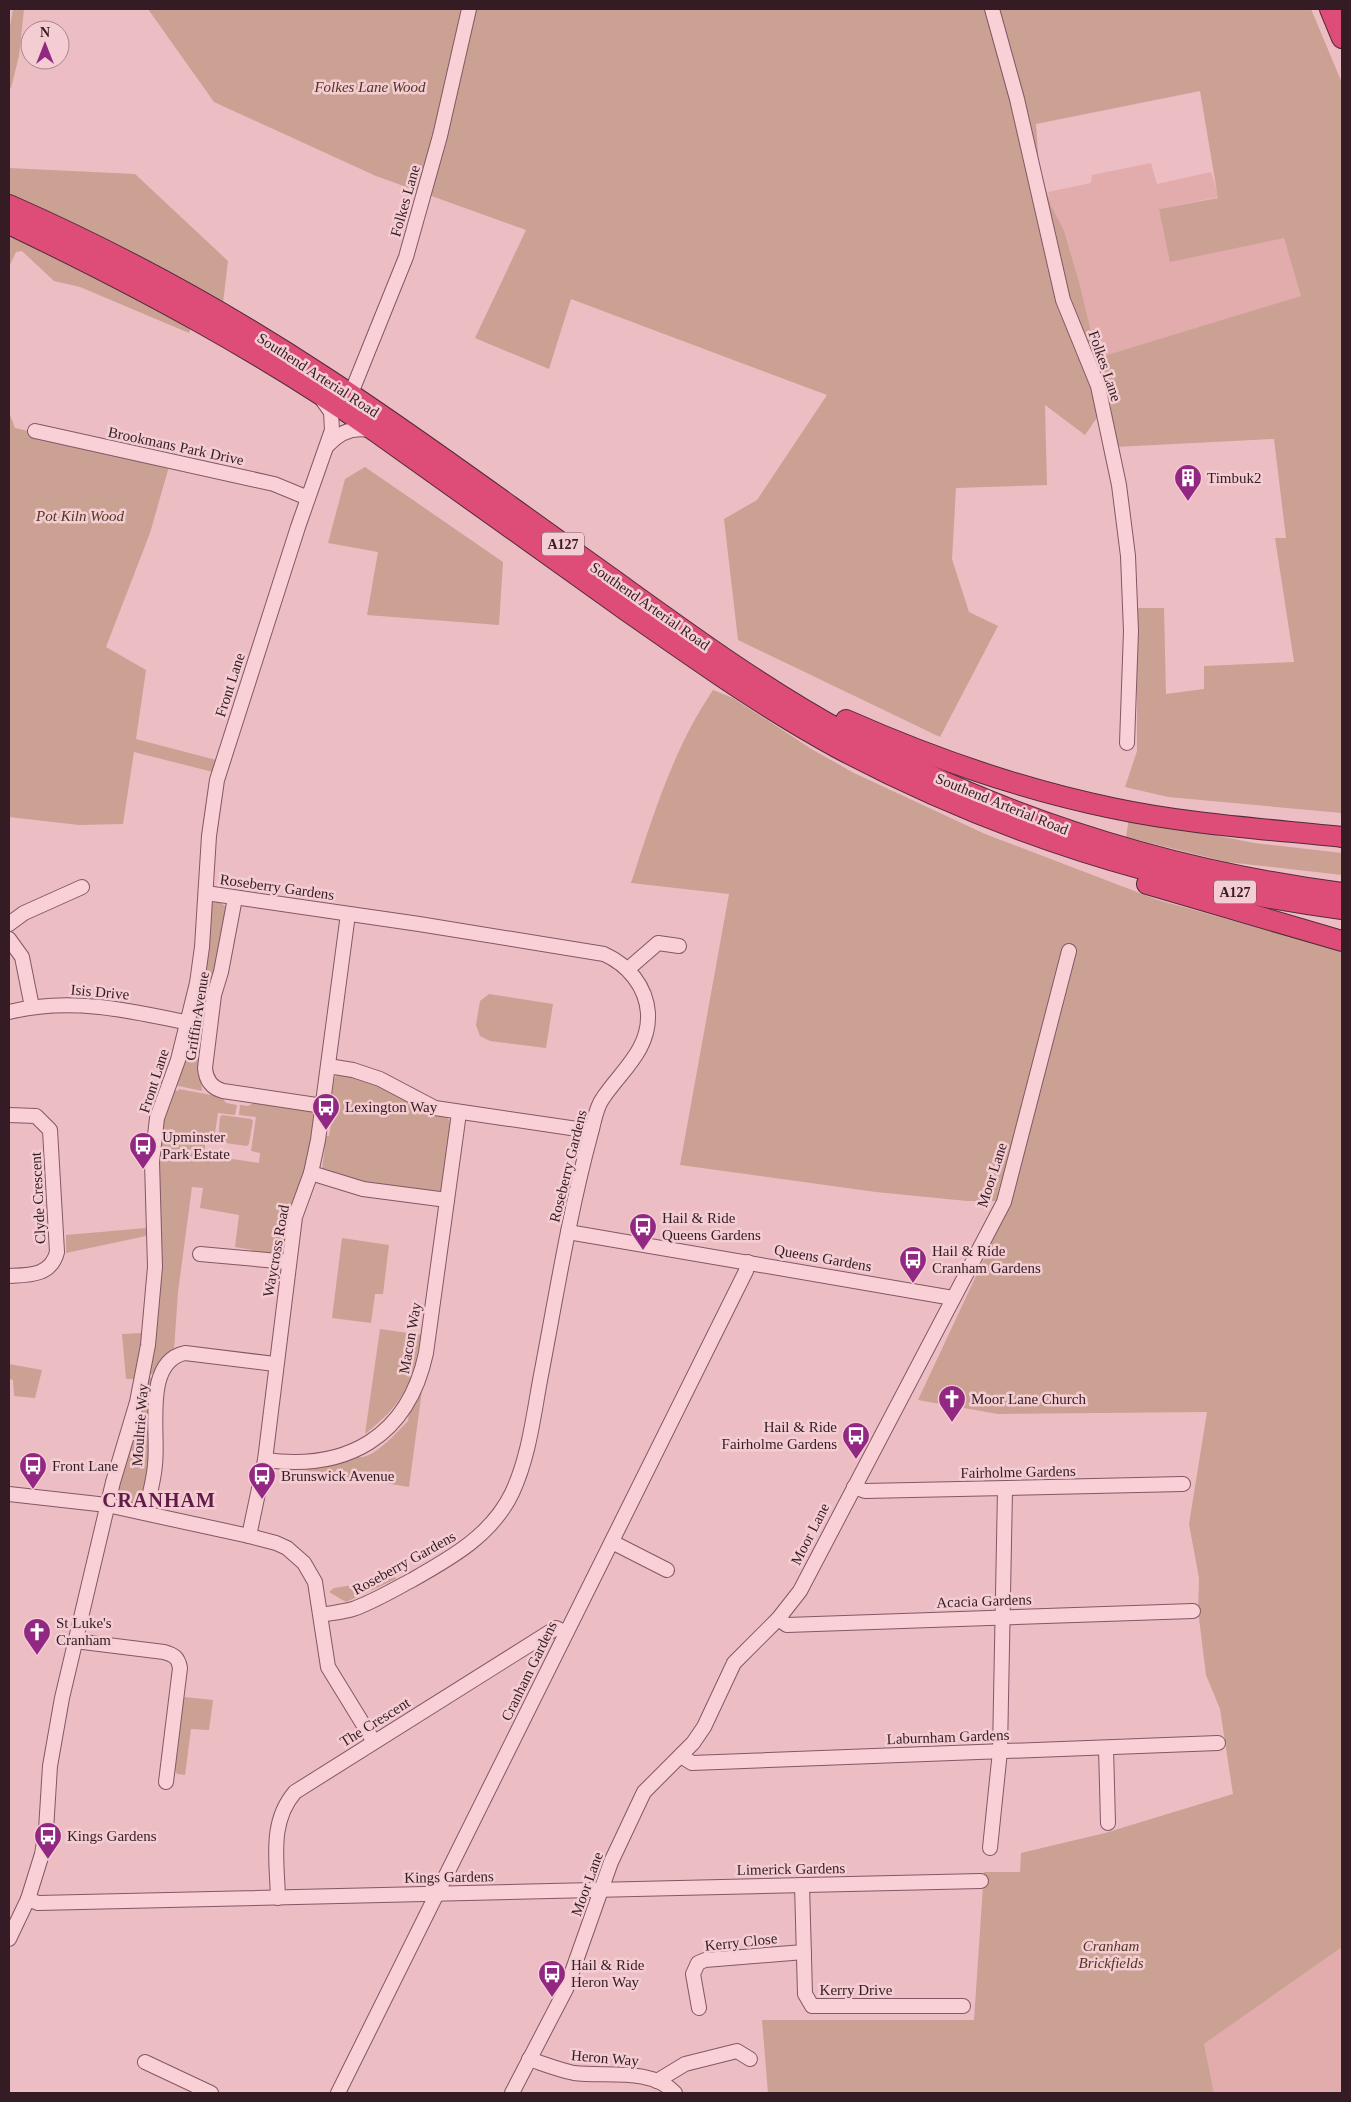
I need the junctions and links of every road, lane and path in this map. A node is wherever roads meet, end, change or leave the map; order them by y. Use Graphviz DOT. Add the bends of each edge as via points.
graph roads {
  1 [pos="469,9"];
  2 [pos="992,9"];
  3 [pos="1330,9"];
  4 [pos="1342,38"];
  5 [pos="9,205"];
  6 [pos="9,224"];
  7 [pos="312,389"];
  8 [pos="348,393"];
  9 [pos="35,431"];
  10 [pos="376,432"];
  11 [pos="328,444"];
  12 [pos="308,498"];
  13 [pos="726,659"];
  14 [pos="1127,743"];
  15 [pos="835,746"];
  16 [pos="1342,837"];
  17 [pos="82,887"];
  18 [pos="206,893"];
  19 [pos="1342,893"];
  20 [pos="235,898"];
  21 [pos="1342,909"];
  22 [pos="348,914"];
  23 [pos="9,924"];
  24 [pos="9,939"];
  25 [pos="1342,941"];
  26 [pos="679,946"];
  27 [pos="1069,951"];
  28 [pos="628,969"];
  29 [pos="32,1007"];
  30 [pos="9,1012"];
  31 [pos="189,1023"];
  32 [pos="328,1066"];
  33 [pos="323,1106"];
  34 [pos="459,1113"];
  35 [pos="9,1115"];
  36 [pos="591,1131"];
  37 [pos="311,1173"];
  38 [pos="447,1200"];
  39 [pos="568,1232"];
  40 [pos="200,1254"];
  41 [pos="289,1262"];
  42 [pos="748,1262"];
  43 [pos="9,1276"];
  44 [pos="953,1298"];
  45 [pos="275,1364"];
  46 [pos="264,1460"];
  47 [pos="1183,1484"];
  48 [pos="854,1487"];
  49 [pos="1005,1490"];
  50 [pos="9,1494"];
  51 [pos="107,1505"];
  52 [pos="145,1514"];
  53 [pos="249,1536"];
  54 [pos="612,1542"];
  55 [pos="668,1570"];
  56 [pos="1193,1611"];
  57 [pos="321,1615"];
  58 [pos="1004,1616"];
  59 [pos="778,1620"];
  60 [pos="566,1633"];
  61 [pos="75,1641"];
  62 [pos="374,1742"];
  63 [pos="1218,1743"];
  64 [pos="1106,1748"];
  65 [pos="1000,1751"];
  66 [pos="682,1756"];
  67 [pos="166,1782"];
  68 [pos="1108,1822"];
  69 [pos="990,1848"];
  70 [pos="981,1881"];
  71 [pos="802,1885"];
  72 [pos="602,1889"];
  73 [pos="438,1893"];
  74 [pos="278,1898"];
  75 [pos="28,1899"];
  76 [pos="9,1939"];
  77 [pos="804,1952"];
  78 [pos="963,2006"];
  79 [pos="699,2008"];
  80 [pos="529,2059"];
  81 [pos="750,2059"];
  82 [pos="145,2062"];
  83 [pos="657,2082"];
  84 [pos="211,2093"];
  85 [pos="338,2093"];
  86 [pos="512,2093"];
  87 [pos="675,2093"];
  1 -- 8 [label="street, Folkes Lane" via="440,136 406,257 354,386"];
  2 -- 14 [label="street, Folkes Lane" via="1018,99 1063,300 1098,386 1119,485 1128,556 1131,631"];
  3 -- 4 [label="highway"];
  5 -- 8 [label="highway, Southend Arterial Road / A127" via="115,254 166,282 271,343"];
  6 -- 7 [label="highway, Southend Arterial Road / A127" via="156,297"];
  7 -- 10 [label="highway, Southend Arterial Road / A127"];
  7 -- 11 [label="street, Front Lane" via="331,412 333,424"];
  8 -- 13 [label="highway, Southend Arterial Road / A127"];
  9 -- 12 [label="street, Brookmans Park Drive" via="274,484"];
  10 -- 11 [label="street" via="350,431"];
  10 -- 15 [label="highway, Southend Arterial Road / A127" via="716,673"];
  11 -- 12 [label="street, Front Lane"];
  12 -- 18 [label="street, Front Lane" via="217,780 209,836"];
  13 -- 16 [label="highway" via="881,735 1018,785 1124,810"];
  13 -- 19 [label="highway, Southend Arterial Road / A127" via="843,732 921,772 1005,808 1090,838 1178,863 1266,882"];
  15 -- 21 [label="highway, Southend Arterial Road / A127" via="956,805 1085,854 1220,889"];
  15 -- 25 [label="highway" via="912,792 995,831 1163,890"];
  17 -- 23 [label="street" via="24,913"];
  18 -- 20 [label="street, Roseberry Gardens"];
  18 -- 31 [label="street, Front Lane" via="202,948"];
  20 -- 22 [label="street, Roseberry Gardens"];
  20 -- 33 [label="street, Griffin Avenue" via="214,995 206,1078 223,1091"];
  22 -- 28 [label="street, Roseberry Gardens" via="604,954"];
  22 -- 32 [label="street, Waycross Road"];
  24 -- 29 [label="street" via="22,957"];
  26 -- 28 [label="street" via="658,943"];
  27 -- 44 [label="street, Moor Lane" via="1004,1202"];
  28 -- 36 [label="street, Roseberry Gardens" via="645,997 647,1030 638,1053 601,1100"];
  29 -- 30 [label="street, Isis Drive"];
  29 -- 31 [label="street, Isis Drive" via="101,1006"];
  31 -- 51 [label="street, Front Lane" via="158,1118 152,1162 155,1267 148,1345 137,1402"];
  32 -- 33 [label="street, Waycross Road"];
  32 -- 34 [label="street" via="366,1073 420,1102"];
  33 -- 37 [label="street, Waycross Road"];
  34 -- 36 [label="street"];
  34 -- 38 [label="street, Macon Way"];
  35 -- 43 [label="street, Clyde Crescent" via="36,1116 50,1130 57,1252 55,1260 43,1272"];
  36 -- 39 [label="street, Roseberry Gardens"];
  37 -- 38 [label="street" via="363,1189"];
  37 -- 41 [label="street, Waycross Road" via="295,1216"];
  38 -- 46 [label="street, Macon Way" via="422,1369 411,1399 399,1416 363,1448 343,1456 305,1462"];
  39 -- 42 [label="street, Queens Gardens"];
  39 -- 57 [label="street, Roseberry Gardens" via="527,1451 506,1503 488,1527 456,1555 369,1602"];
  40 -- 41 [label="street"];
  41 -- 45 [label="street, Waycross Road"];
  42 -- 44 [label="street, Queens Gardens"];
  42 -- 54 [label="street, Cranham Gardens"];
  44 -- 48 [label="street, Moor Lane"];
  45 -- 46 [label="street, Waycross Road"];
  45 -- 52 [label="street, Moultrie Way" via="185,1353 167,1362 160,1379 154,1428 156,1462"];
  46 -- 53 [label="street, Waycross Road"];
  47 -- 49 [label="street, Fairholme Gardens"];
  48 -- 49 [label="street, Fairholme Gardens" via="865,1491"];
  48 -- 59 [label="street, Moor Lane" via="800,1590"];
  49 -- 58 [label="street"];
  50 -- 51 [label="street"];
  51 -- 52 [label="street"];
  51 -- 61 [label="street, Front Lane"];
  52 -- 53 [label="street"];
  53 -- 57 [label="street" via="287,1548 304,1563 315,1582"];
  54 -- 55 [label="street"];
  54 -- 60 [label="street, Cranham Gardens"];
  56 -- 58 [label="street, Acacia Gardens"];
  57 -- 62 [label="street" via="328,1667"];
  58 -- 59 [label="street, Acacia Gardens" via="787,1625"];
  58 -- 65 [label="street"];
  59 -- 66 [label="street, Moor Lane" via="734,1663 704,1727"];
  60 -- 62 [label="street, The Crescent" via="556,1628"];
  60 -- 73 [label="street, Cranham Gardens"];
  61 -- 67 [label="street" via="164,1652 178,1660 180,1668"];
  61 -- 75 [label="street, Front Lane" via="55,1730 42,1854"];
  62 -- 74 [label="street, The Crescent" via="304,1786 288,1801 276,1835"];
  63 -- 64 [label="street, Laburnham Gardens"];
  64 -- 65 [label="street, Laburnham Gardens"];
  64 -- 68 [label="street"];
  65 -- 66 [label="street, Laburnham Gardens" via="692,1763"];
  65 -- 69 [label="street"];
  66 -- 72 [label="street, Moor Lane" via="644,1792"];
  70 -- 71 [label="street, Limerick Gardens"];
  71 -- 72 [label="street, Limerick Gardens"];
  71 -- 77 [label="street, Kerry Drive"];
  72 -- 73 [label="street, Kings Gardens"];
  72 -- 80 [label="street, Moor Lane" via="566,1989"];
  73 -- 74 [label="street, Kings Gardens"];
  73 -- 85 [label="street, Cranham Gardens"];
  74 -- 75 [label="street, Kings Gardens" via="38,1903"];
  75 -- 76 [label="street, Front Lane"];
  77 -- 78 [label="street, Kerry Drive" via="805,1994 812,2006"];
  77 -- 79 [label="street, Kerry Close" via="698,1963 693,1974"];
  80 -- 83 [label="street, Heron Way" via="562,2070 640,2077"];
  80 -- 86 [label="street, Moor Lane"];
  81 -- 83 [label="street" via="737,2051 685,2064"];
  82 -- 84 [label="street"];
  83 -- 87 [label="street, Heron Way"];
}
